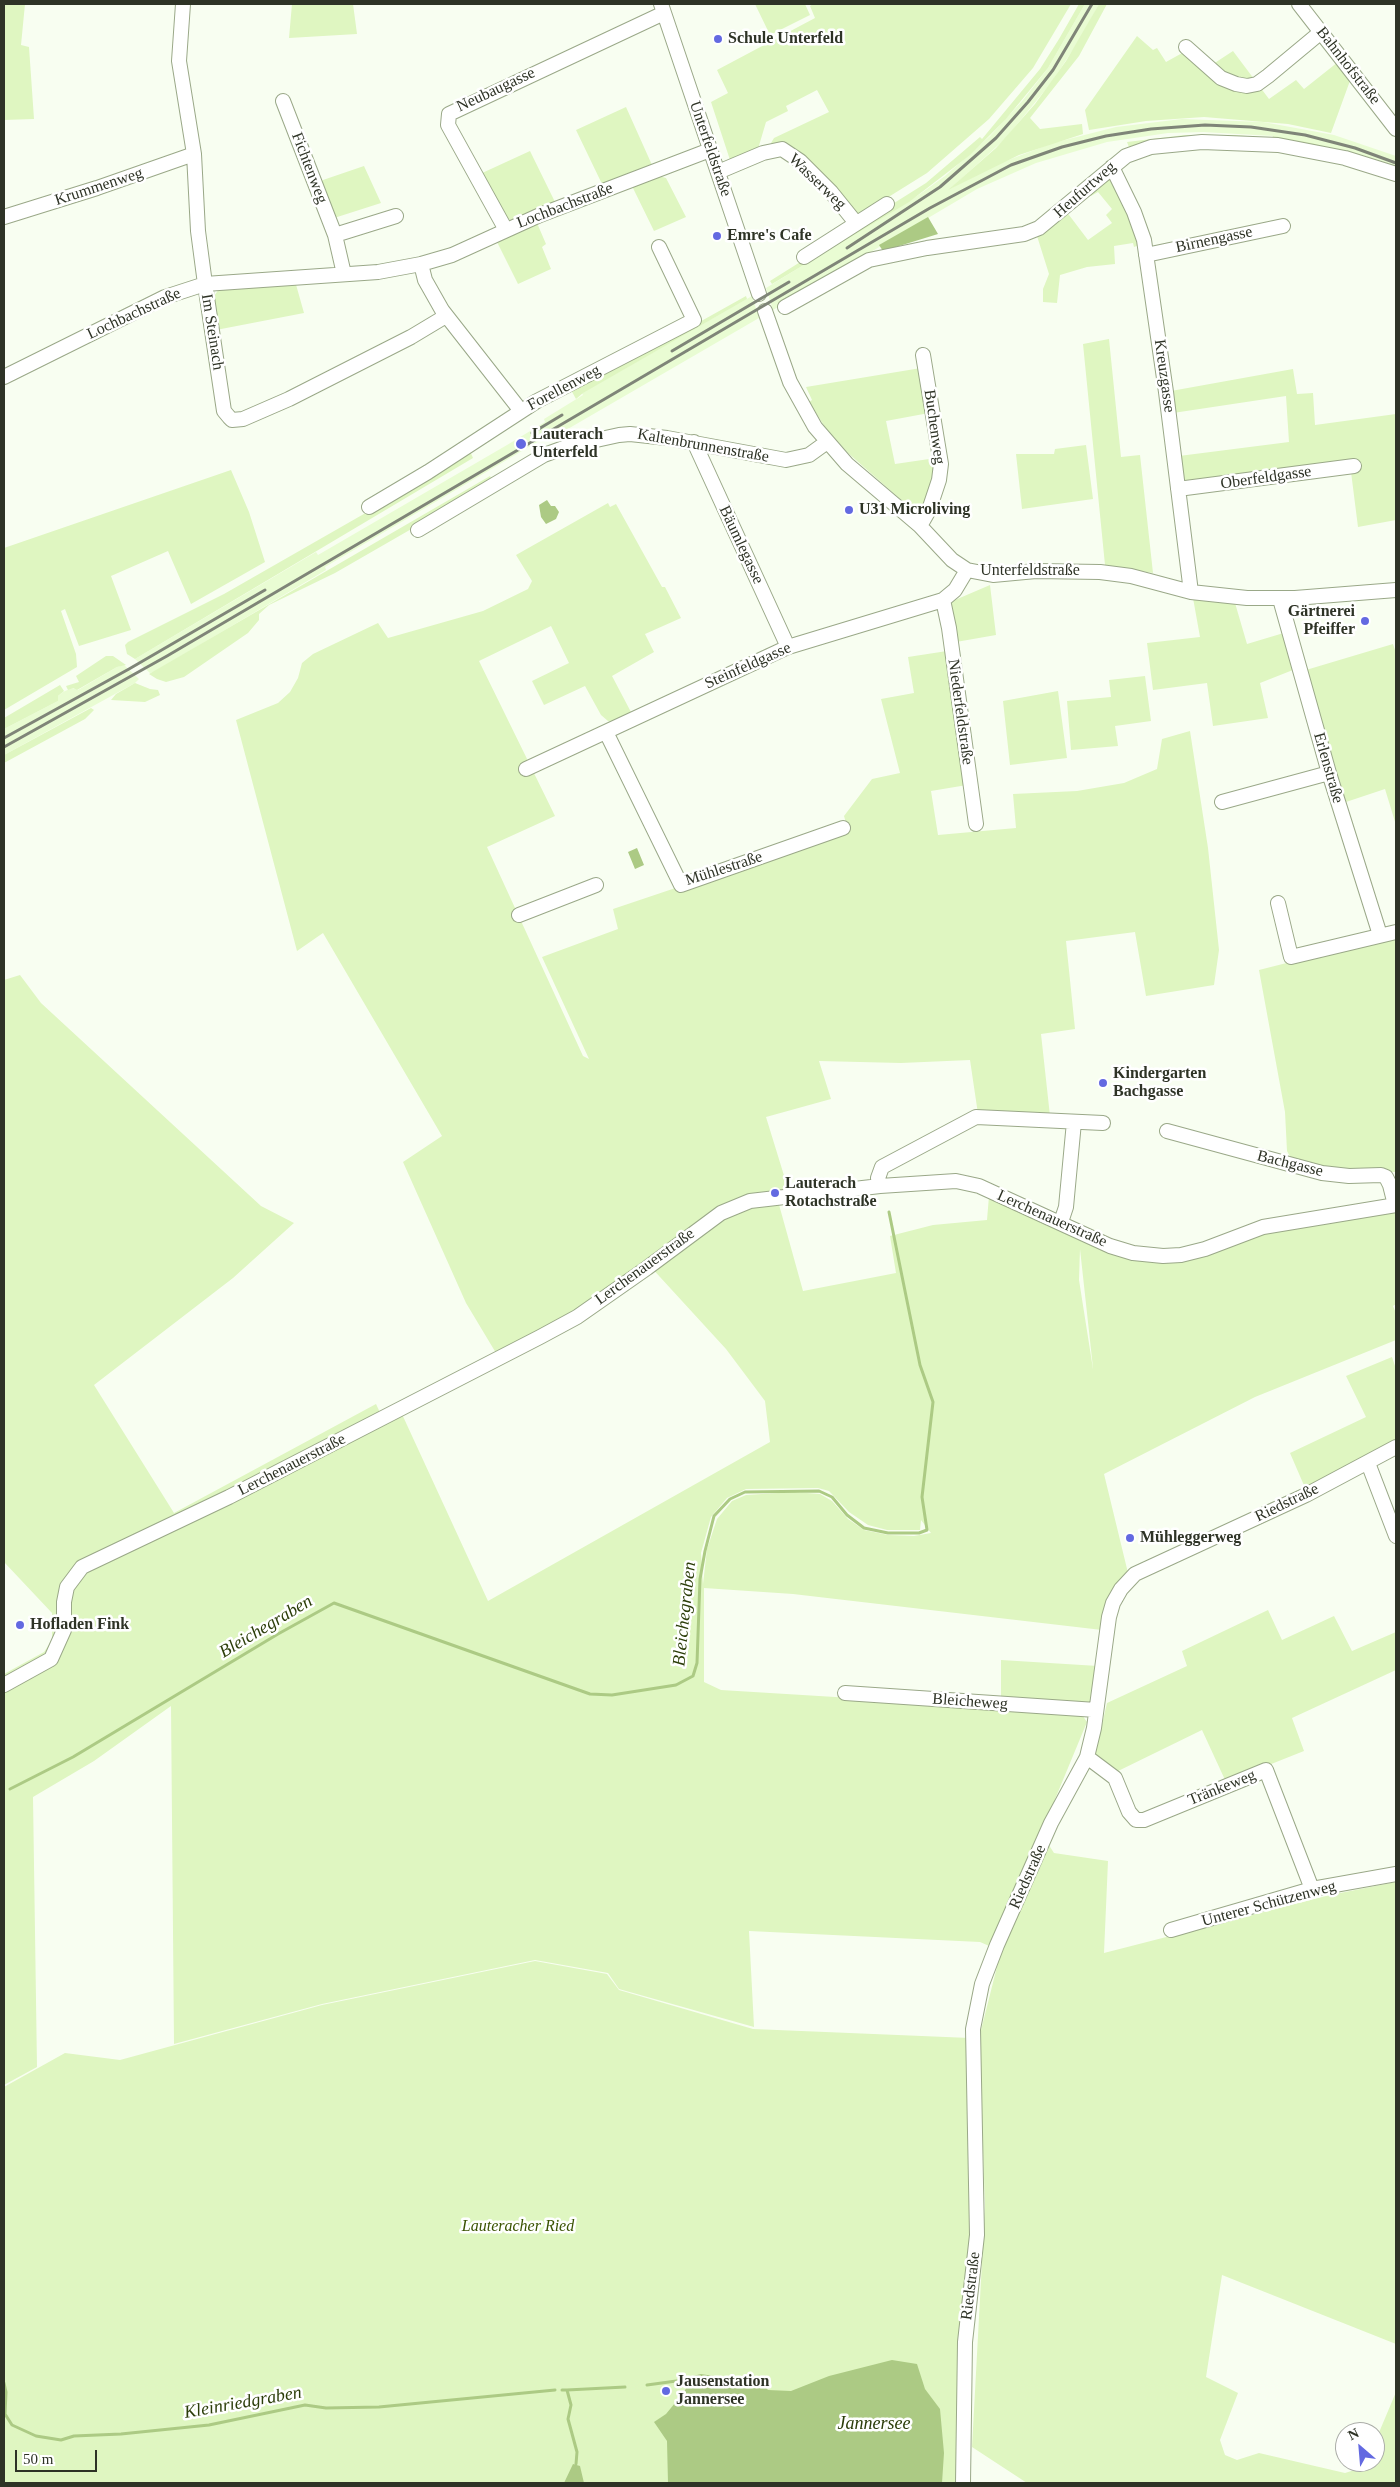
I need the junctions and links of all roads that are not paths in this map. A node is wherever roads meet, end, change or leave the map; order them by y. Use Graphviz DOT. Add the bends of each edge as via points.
graph roads {
  1 [pos="183,4"];
  2 [pos="1299,4"];
  3 [pos="662,8"];
  4 [pos="1322,32"];
  5 [pos="1186,47"];
  6 [pos="283,101"];
  7 [pos="1396,129"];
  8 [pos="710,150"];
  9 [pos="194,154"];
  10 [pos="1112,167"];
  11 [pos="718,172"];
  12 [pos="1396,174"];
  13 [pos="887,204"];
  14 [pos="396,216"];
  15 [pos="4,217"];
  16 [pos="856,223"];
  17 [pos="1283,226"];
  18 [pos="506,230"];
  19 [pos="335,235"];
  20 [pos="659,247"];
  21 [pos="1146,254"];
  22 [pos="804,257"];
  23 [pos="421,264"];
  24 [pos="344,274"];
  25 [pos="205,284"];
  26 [pos="759,294"];
  27 [pos="785,307"];
  28 [pos="765,311"];
  29 [pos="446,316"];
  30 [pos="923,356"];
  31 [pos="4,377"];
  32 [pos="521,411"];
  33 [pos="694,442"];
  34 [pos="827,442"];
  35 [pos="1354,466"];
  36 [pos="1178,489"];
  37 [pos="369,507"];
  38 [pos="920,526"];
  39 [pos="418,530"];
  40 [pos="967,570"];
  41 [pos="1396,590"];
  42 [pos="1191,592"];
  43 [pos="1280,599"];
  44 [pos="942,600"];
  45 [pos="788,647"];
  46 [pos="606,732"];
  47 [pos="526,770"];
  48 [pos="1329,773"];
  49 [pos="1222,802"];
  50 [pos="976,824"];
  51 [pos="843,828"];
  52 [pos="596,885"];
  53 [pos="1278,903"];
  54 [pos="519,915"];
  55 [pos="1396,932"];
  56 [pos="1380,935"];
  57 [pos="1074,1122"];
  58 [pos="1104,1123"];
  59 [pos="1167,1131"];
  60 [pos="880,1186"];
  61 [pos="1396,1205"];
  62 [pos="1061,1222"];
  63 [pos="1396,1447"];
  64 [pos="1368,1462"];
  65 [pos="1396,1536"];
  66 [pos="4,1685"];
  67 [pos="845,1693"];
  68 [pos="1096,1710"];
  69 [pos="1087,1757"];
  70 [pos="1396,1874"];
  71 [pos="1312,1889"];
  72 [pos="1171,1930"];
  73 [pos="963,2483"];
  1 -- 9 [label="street, Im Steinach" via="179,61"];
  2 -- 4 [label="street, Bahnhofstraße"];
  3 -- 8 [label="street, Unterfeldstraße"];
  3 -- 18 [label="street, Neubaugasse" via="449,114 448,125"];
  4 -- 5 [label="street" via="1262,80 1247,86 1221,78"];
  4 -- 7 [label="street, Bahnhofstraße"];
  6 -- 19 [label="street, Fichtenweg"];
  8 -- 11 [label="street, Unterfeldstraße"];
  8 -- 18 [label="street, Lochbachstraße"];
  9 -- 15 [label="street, Krummenweg"];
  9 -- 25 [label="street, Im Steinach" via="198,231"];
  10 -- 12 [label="street, Heufurtweg" via="1142,149 1176,143 1216,142 1310,150"];
  10 -- 21 [label="street, Kreuzgasse" via="1138,220"];
  10 -- 27 [label="street, Heufurtweg" via="1047,223 1030,232 869,260"];
  11 -- 16 [label="street, Wasserweg" via="763,152 782,149 800,161"];
  11 -- 26 [label="street, Unterfeldstraße"];
  13 -- 16 [label="street, Wasserweg"];
  14 -- 19 [label="street"];
  16 -- 22 [label="street, Wasserweg"];
  17 -- 21 [label="street, Birnengasse"];
  18 -- 23 [label="street, Lochbachstraße" via="452,255"];
  19 -- 24 [label="street, Fichtenweg"];
  20 -- 32 [label="street, Forellenweg" via="694,320"];
  21 -- 36 [label="street, Kreuzgasse"];
  23 -- 24 [label="street, Lochbachstraße"];
  23 -- 29 [label="street" via="425,280"];
  24 -- 25 [label="street, Lochbachstraße"];
  25 -- 29 [label="street, Im Steinach" via="224,410 232,420 252,416 289,399"];
  25 -- 31 [label="street, Lochbachstraße" via="165,297"];
  28 -- 34 [label="street, Unterfeldstraße" via="792,387"];
  29 -- 32 [label="street"];
  30 -- 38 [label="street, Buchenweg" via="941,464 929,510"];
  32 -- 37 [label="street, Forellenweg"];
  33 -- 34 [label="street, Kaltenbrunnenstraße" via="786,460 809,456"];
  33 -- 39 [label="street, Kaltenbrunnenstraße" via="625,434 559,449"];
  33 -- 45 [label="street, Bäumlegasse"];
  34 -- 38 [label="street, Unterfeldstraße" via="857,474"];
  35 -- 36 [label="street, Oberfeldgasse"];
  36 -- 42 [label="street, Kreuzgasse"];
  38 -- 40 [label="street, Unterfeldstraße" via="952,560"];
  40 -- 42 [label="street, Unterfeldstraße" via="993,575 1036,571 1100,572 1131,576"];
  40 -- 44 [label="street, Steinfeldgasse" via="955,590"];
  41 -- 43 [label="street, Unterfeldstraße"];
  42 -- 43 [label="street, Unterfeldstraße"];
  43 -- 48 [label="street, Erlenstraße"];
  44 -- 45 [label="street, Steinfeldgasse"];
  44 -- 50 [label="street, Niederfeldstraße" via="950,635"];
  45 -- 46 [label="street, Steinfeldgasse"];
  46 -- 47 [label="street, Steinfeldgasse"];
  46 -- 51 [label="street, Mühlestraße" via="681,885"];
  48 -- 49 [label="street"];
  48 -- 56 [label="street, Erlenstraße"];
  52 -- 54 [label="street"];
  53 -- 56 [label="street" via="1291,957"];
  55 -- 56 [label="street"];
  57 -- 58 [label="street"];
  57 -- 60 [label="street" via="976,1117 882,1167 878,1178"];
  57 -- 62 [label="street" via="1066,1207"];
  59 -- 61 [label="street, Bachgasse" via="1322,1173 1381,1175 1386,1177"];
  60 -- 62 [label="street, Lerchenauerstraße" via="956,1181 979,1186"];
  60 -- 66 [label="street, Lerchenauerstraße" via="750,1202 721,1213 616,1290 540,1337 220,1502 90,1562 75,1574 67,1587 64,1630 51,1659"];
  61 -- 62 [label="street, Lerchenauerstraße" via="1263,1227 1205,1249 1163,1256 1125,1251"];
  63 -- 64 [label="street, Riedstraße"];
  64 -- 65 [label="street"];
  64 -- 68 [label="street, Riedstraße" via="1306,1495 1135,1574 1121,1589 1109,1617"];
  67 -- 68 [label="street, Bleicheweg"];
  68 -- 69 [label="street, Riedstraße"];
  69 -- 71 [label="street, Tränkeweg" via="1115,1778 1129,1812 1136,1820 1144,1820 1266,1770"];
  69 -- 73 [label="street, Riedstraße" via="1051,1823 997,1945 982,1984 973,2029 977,2235 964,2342"];
  70 -- 71 [label="street, Unterer Schützenweg"];
  71 -- 72 [label="street, Unterer Schützenweg"];
}
